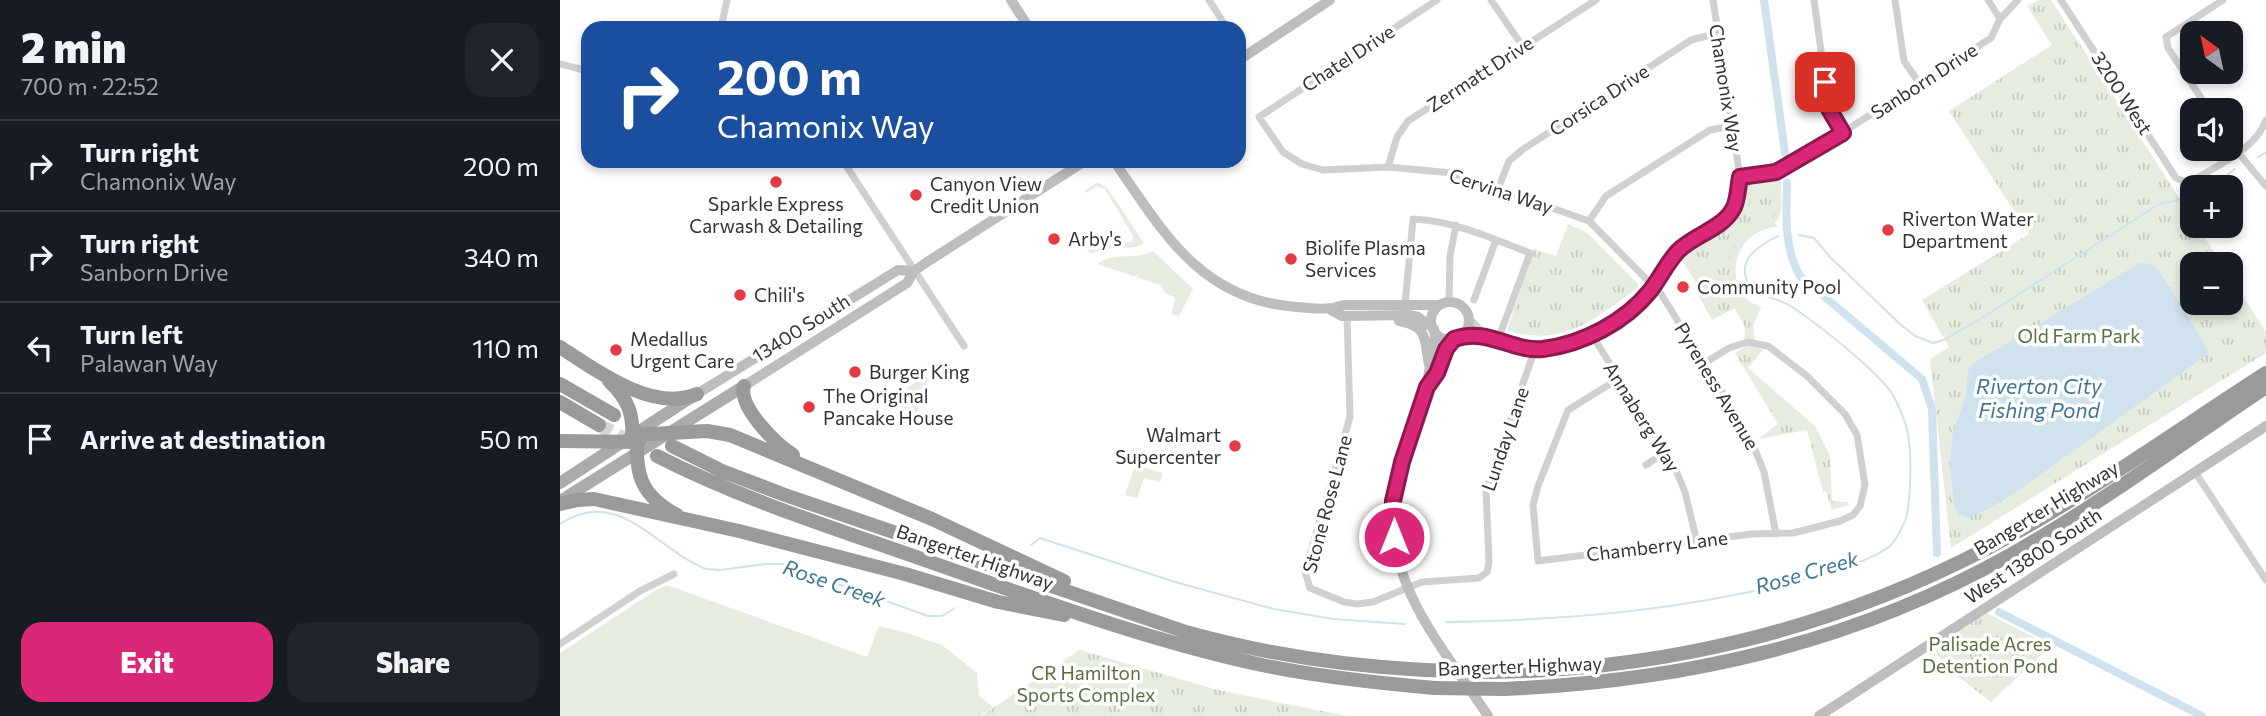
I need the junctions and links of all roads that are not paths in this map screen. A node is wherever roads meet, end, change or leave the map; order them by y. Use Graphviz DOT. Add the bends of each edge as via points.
graph roads {
  1 [pos="727,0"];
  2 [pos="1011,0"];
  3 [pos="1209,0"];
  4 [pos="1331,0"];
  5 [pos="1437,0"];
  6 [pos="1491,0"];
  7 [pos="1596,0"];
  8 [pos="1713,0"];
  9 [pos="1814,0"];
  10 [pos="1895,0"];
  11 [pos="1988,0"];
  12 [pos="2018,0"];
  13 [pos="2061,0"];
  14 [pos="2223,0"];
  15 [pos="2000,19"];
  16 [pos="722,21"];
  17 [pos="1024,21"];
  18 [pos="1222,21"];
  19 [pos="1718,33"];
  20 [pos="1523,47"];
  21 [pos="1246,51"];
  22 [pos="560,64"];
  23 [pos="581,69"];
  24 [pos="1920,85"];
  25 [pos="2201,98"];
  26 [pos="1259,117"];
  27 [pos="2266,120"];
  28 [pos="1732,126"];
  29 [pos="1843,133"];
  30 [pos="2243,149"];
  31 [pos="2243,158"];
  32 [pos="2224,161"];
  33 [pos="1388,167"];
  34 [pos="848,168"];
  35 [pos="1074,168"];
  36 [pos="1119,168"];
  37 [pos="1740,177"];
  38 [pos="2266,186"];
  39 [pos="1498,189"];
  40 [pos="1589,220"];
  41 [pos="1456,225"];
  42 [pos="1496,240"];
  43 [pos="914,271"];
  44 [pos="1653,285"];
  45 [pos="1474,300"];
  46 [pos="1445,304"];
  47 [pos="1405,305"];
  48 [pos="1331,310"];
  49 [pos="1347,316"];
  50 [pos="1369,317"];
  51 [pos="1468,317"];
  52 [pos="1434,331"];
  53 [pos="1485,335"];
  54 [pos="1592,335"];
  55 [pos="1457,338"];
  56 [pos="1498,340"];
  57 [pos="964,346"];
  58 [pos="560,347"];
  59 [pos="1535,349"];
  60 [pos="1703,364"];
  61 [pos="1429,368"];
  62 [pos="595,369"];
  63 [pos="2266,373"];
  64 [pos="1618,379"];
  65 [pos="560,384"];
  66 [pos="744,386"];
  67 [pos="1427,387"];
  68 [pos="2266,387"];
  69 [pos="697,394"];
  70 [pos="560,401"];
  71 [pos="614,415"];
  72 [pos="599,425"];
  73 [pos="2266,426"];
  74 [pos="670,440"];
  75 [pos="560,441"];
  76 [pos="633,442"];
  77 [pos="655,449"];
  78 [pos="1665,452"];
  79 [pos="1646,465"];
  80 [pos="2195,472"];
  81 [pos="821,473"];
  82 [pos="560,482"];
  83 [pos="560,503"];
  84 [pos="691,521"];
  85 [pos="1776,534"];
  86 [pos="1697,542"];
  87 [pos="674,574"];
  88 [pos="2266,580"];
  89 [pos="1406,588"];
  90 [pos="1154,622"];
  91 [pos="1110,624"];
  92 [pos="560,644"];
  93 [pos="1488,716"];
  94 [pos="1819,716"];
  1 -- 16 [label="street"];
  2 -- 17 [label="street"];
  3 -- 18 [label="street"];
  4 -- 21 [label="street"];
  5 -- 26 [label="street, Chatel Drive"];
  6 -- 20 [label="street"];
  7 -- 20 [label="street, Zermatt Drive"];
  8 -- 19 [label="street, Chamonix Way"];
  9 -- 29 [label="street" via="1829,109"];
  10 -- 24 [label="street" via="1904,61"];
  11 -- 15 [label="street"];
  12 -- 15 [label="street, Sanborn Drive"];
  13 -- 32 [label="street, 3200 West" via="2176,178 2194,180"];
  14 -- 25 [label="street" via="2166,37 2168,48"];
  15 -- 24 [label="street, Sanborn Drive" via="1991,38"];
  19 -- 28 [label="street, Chamonix Way"];
  19 -- 39 [label="street, Corsica Drive" via="1691,40 1522,150 1509,161"];
  20 -- 33 [label="street, Zermatt Drive" via="1408,121 1397,137"];
  22 -- 23 [label="street"];
  24 -- 29 [label="street, Sanborn Drive"];
  26 -- 33 [label="street, Cervina Way" via="1283,152 1302,164 1323,170"];
  27 -- 30 [label="street" via="2255,141"];
  28 -- 37 [label="street, Chamonix Way"];
  28 -- 40 [label="street" via="1710,130 1606,196"];
  29 -- 37 [label="street, Sanborn Drive" via="1776,172"];
  31 -- 38 [label="street"];
  33 -- 39 [label="street, Cervina Way" via="1452,173"];
  34 -- 43 [label="street"];
  35 -- 43 [label="street, 13400 South"];
  36 -- 48 [label="street" via="1165,235 1211,279 1235,293 1274,305"];
  37 -- 44 [label="street, Chamonix Way" via="1734,208 1680,250"];
  39 -- 40 [label="street, Cervina Way"];
  40 -- 44 [label="street, Cervina Way"];
  41 -- 42 [label="street"];
  41 -- 46 [label="street"];
  41 -- 47 [label="street" via="1413,219"];
  42 -- 45 [label="street"];
  42 -- 56 [label="street" via="1530,253"];
  43 -- 57 [label="street"];
  43 -- 66 [label="street, 13400 South" via="907,283"];
  43 -- 69 [label="street, 13400 South" via="898,270"];
  44 -- 54 [label="street, Chamonix Way" via="1631,310"];
  44 -- 60 [label="street, Pyreness Avenue"];
  46 -- 47 [label="street"];
  46 -- 51 [label="street" via="1462,307"];
  46 -- 52 [label="street" via="1432,318"];
  47 -- 48 [label="street" via="1344,305"];
  48 -- 49 [label="street"];
  49 -- 50 [label="street"];
  49 -- 89 [label="street, Stone Rose Lane" via="1350,418 1305,578 1312,590 1353,603 1379,600"];
  50 -- 52 [label="street" via="1409,315"];
  50 -- 61 [label="street" via="1418,326"];
  51 -- 53 [label="street, Chamonix Way"];
  51 -- 55 [label="street" via="1465,332"];
  52 -- 55 [label="street" via="1447,339"];
  52 -- 61 [label="street"];
  53 -- 55 [label="street, Chamonix Way"];
  53 -- 56 [label="street, Chamonix Way"];
  54 -- 59 [label="street, Chamonix Way"];
  54 -- 64 [label="street, Annaberg Way"];
  55 -- 67 [label="street" via="1446,349"];
  56 -- 59 [label="street, Chamonix Way"];
  58 -- 62 [label="highway"];
  59 -- 89 [label="street, Lunday Lane" via="1486,489 1486,572 1479,578 1422,582"];
  60 -- 85 [label="street, Pyreness Avenue" via="1757,450"];
  60 -- 85 [label="street, Chamberry Lane" via="1746,342 1768,346 1807,376 1845,414 1857,435 1865,485 1860,506 1840,521"];
  61 -- 67 [label="street"];
  62 -- 69 [label="highway" via="657,398 677,400"];
  62 -- 76 [label="highway" via="628,402"];
  63 -- 90 [label="highway, Bangerter Highway, bridge" via="2039,519 1957,564 1880,598 1781,632 1689,654 1590,668 1424,670 1283,656"];
  64 -- 78 [label="street, Annaberg Way"];
  64 -- 86 [label="street, Chamberry Lane" via="1568,410 1533,505 1538,561"];
  65 -- 71 [label="highway"];
  66 -- 74 [label="main road, 13400 South"];
  66 -- 81 [label="highway" via="743,397 767,433"];
  67 -- 89 [label="street" via="1393,501 1397,558"];
  68 -- 91 [label="highway, Bangerter Highway, bridge" via="2033,542 1955,583 1800,644 1697,669 1504,690 1435,688 1264,665"];
  69 -- 76 [label="main road, 13400 South"];
  70 -- 72 [label="highway"];
  73 -- 80 [label="street, West 13800 South"];
  74 -- 76 [label="highway"];
  74 -- 77 [label="main road, 13400 South"];
  74 -- 81 [label="highway" via="706,431 722,433"];
  74 -- 90 [label="highway, Bangerter Highway" via="722,471 785,495"];
  75 -- 76 [label="highway"];
  76 -- 77 [label="highway"];
  76 -- 82 [label="main road, 13400 South"];
  76 -- 83 [label="main road, 13400 South"];
  76 -- 84 [label="highway" via="638,474 646,490 665,508"];
  77 -- 91 [label="highway, Bangerter Highway" via="760,503"];
  78 -- 79 [label="street"];
  78 -- 86 [label="street, Annaberg Way" via="1685,492"];
  80 -- 88 [label="street"];
  80 -- 94 [label="street, West 13800 South"];
  81 -- 90 [label="highway" via="955,529"];
  83 -- 84 [label="highway" via="594,499"];
  84 -- 91 [label="highway" via="1016,607"];
  85 -- 86 [label="street, Chamberry Lane"];
  87 -- 92 [label="street"];
  89 -- 93 [label="street"];
}
